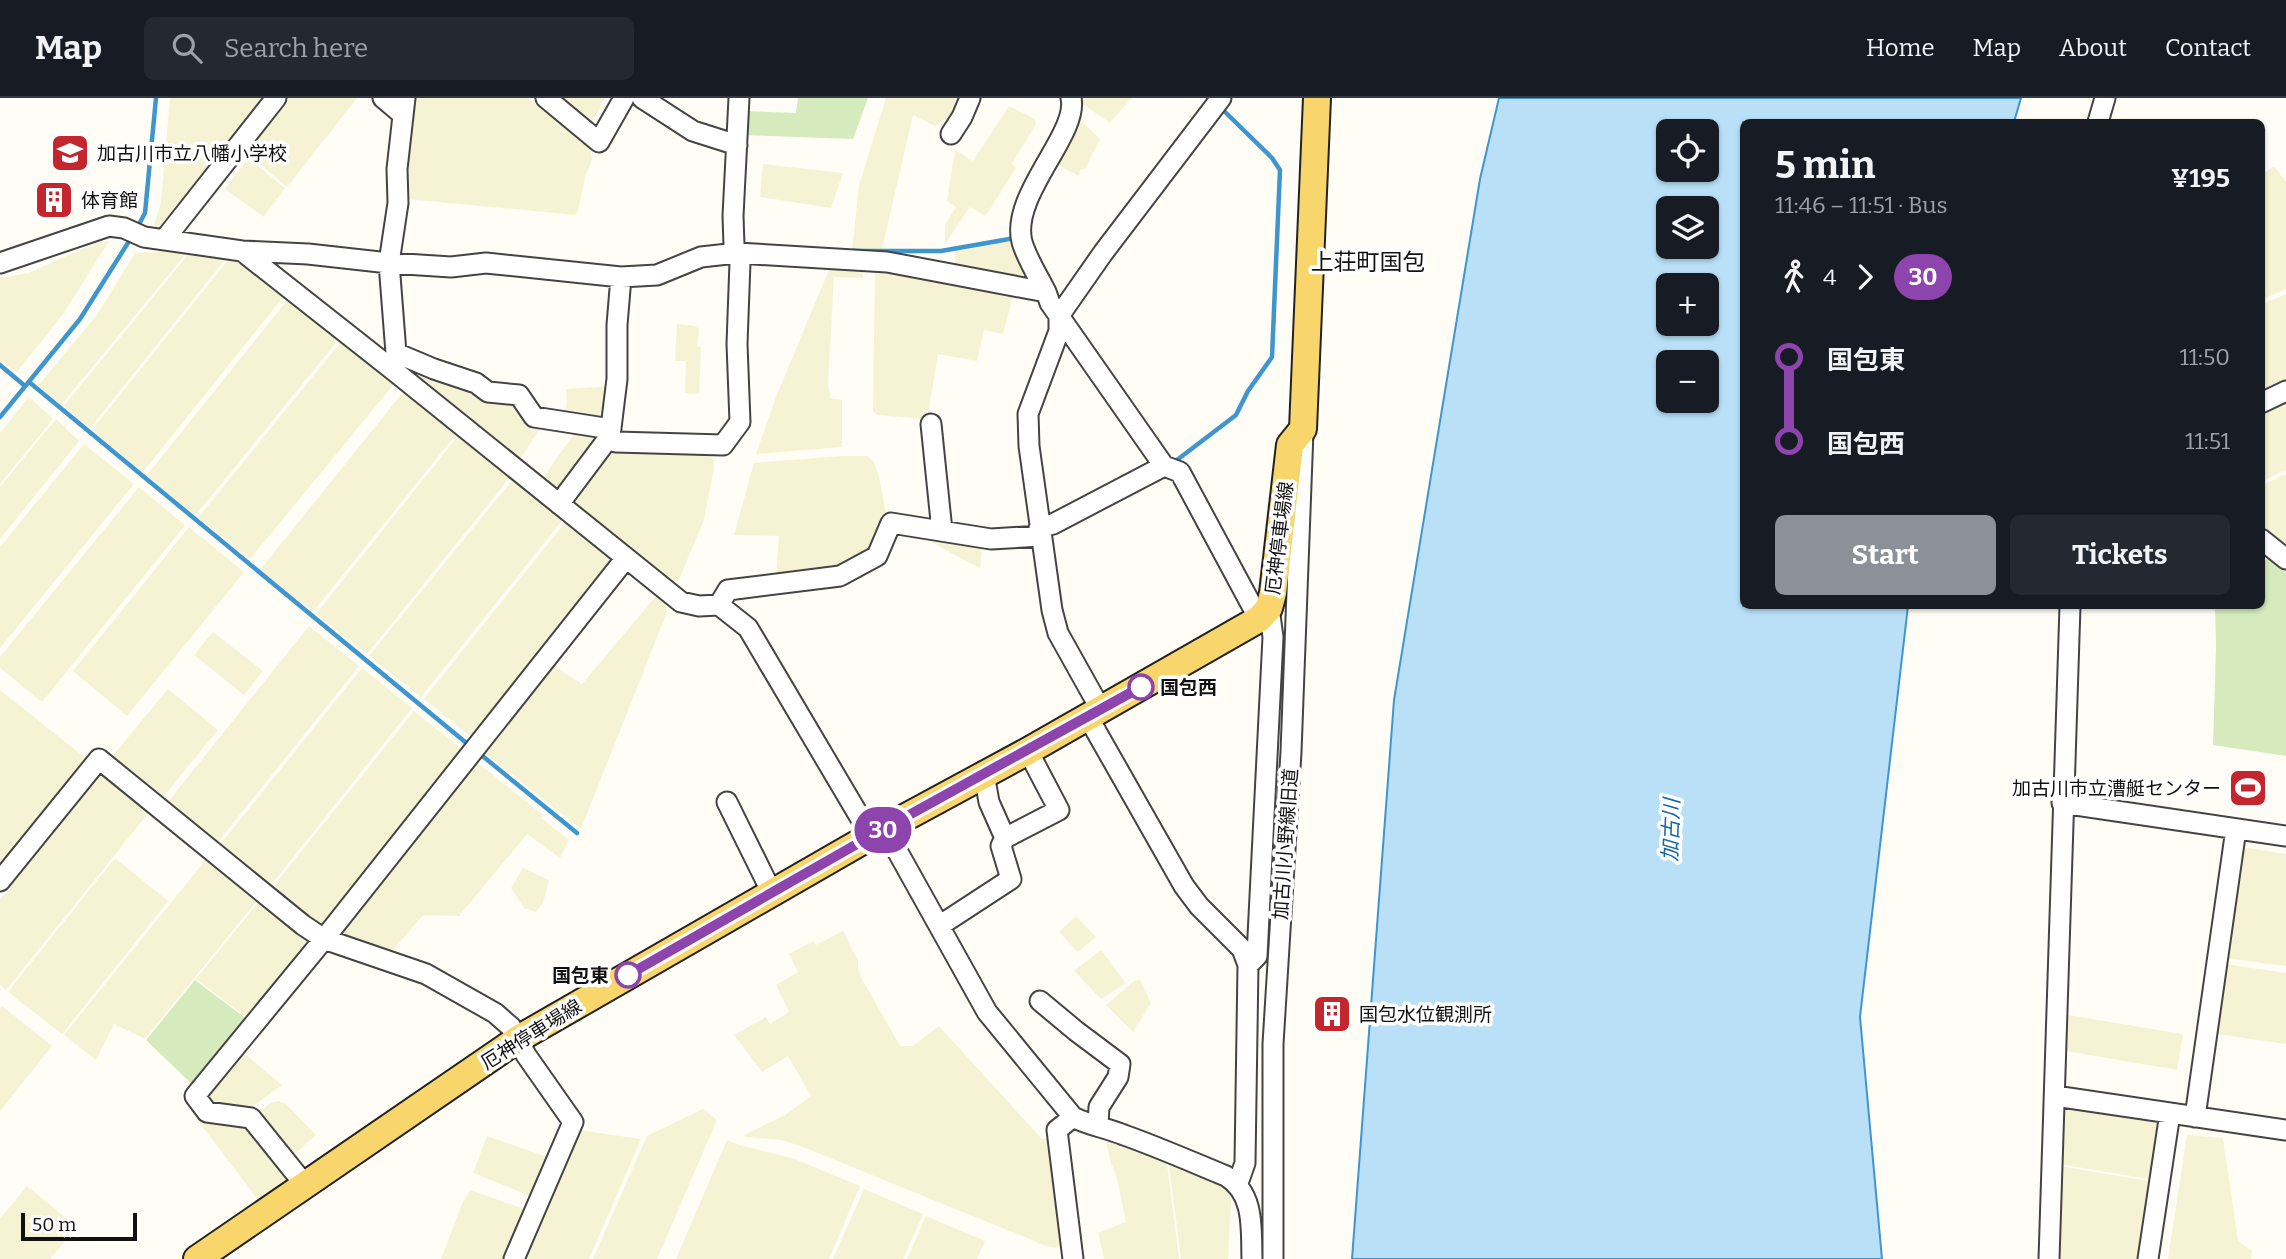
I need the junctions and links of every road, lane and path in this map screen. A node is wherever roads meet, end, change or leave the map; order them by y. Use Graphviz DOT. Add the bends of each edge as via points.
graph roads {
  1 [pos="276,98"];
  2 [pos="383,98"];
  3 [pos="546,98"];
  4 [pos="624,98"];
  5 [pos="642,98"];
  6 [pos="739,98"];
  7 [pos="970,98"];
  8 [pos="1071,98"];
  9 [pos="1221,98"];
  10 [pos="1317,98"];
  11 [pos="2105,98"];
  12 [pos="403,106"];
  13 [pos="2099,119"];
  14 [pos="951,134"];
  15 [pos="737,145"];
  16 [pos="154,238"];
  17 [pos="242,251"];
  18 [pos="737,253"];
  19 [pos="0,263"];
  20 [pos="388,263"];
  21 [pos="621,277"];
  22 [pos="1046,292"];
  23 [pos="1059,316"];
  24 [pos="394,361"];
  25 [pos="2286,391"];
  26 [pos="2265,401"];
  27 [pos="931,424"];
  28 [pos="1303,429"];
  29 [pos="611,433"];
  30 [pos="1164,466"];
  31 [pos="559,504"];
  32 [pos="942,531"];
  33 [pos="1040,532"];
  34 [pos="2265,542"];
  35 [pos="626,558"];
  36 [pos="2286,559"];
  37 [pos="719,605"];
  38 [pos="2070,609"];
  39 [pos="1264,614"];
  40 [pos="1095,713"];
  41 [pos="1028,751"];
  42 [pos="984,774"];
  43 [pos="727,802"];
  44 [pos="2062,803"];
  45 [pos="2236,830"];
  46 [pos="878,832"];
  47 [pos="2286,836"];
  48 [pos="1005,838"];
  49 [pos="0,881"];
  50 [pos="772,893"];
  51 [pos="939,926"];
  52 [pos="324,939"];
  53 [pos="1248,965"];
  54 [pos="1040,1001"];
  55 [pos="517,1039"];
  56 [pos="2055,1096"];
  57 [pos="2170,1113"];
  58 [pos="1073,1117"];
  59 [pos="2195,1117"];
  60 [pos="1098,1125"];
  61 [pos="2286,1129"];
  62 [pos="1238,1183"];
  63 [pos="305,1185"];
  64 [pos="201,1258"];
  65 [pos="514,1259"];
  66 [pos="1073,1259"];
  67 [pos="1252,1259"];
  68 [pos="1273,1259"];
  69 [pos="2049,1259"];
  70 [pos="2148,1259"];
  1 -- 16 [label="street"];
  2 -- 12 [label="street"];
  3 -- 4 [label="street" via="599,142"];
  5 -- 15 [label="street" via="693,131"];
  6 -- 15 [label="street"];
  7 -- 14 [label="street"];
  8 -- 22 [label="street" via="1068,121 1037,177 1023,222 1022,242"];
  9 -- 23 [label="street"];
  10 -- 28 [label="main road, 厄神停車場線"];
  11 -- 13 [label="street"];
  12 -- 20 [label="street" via="398,203"];
  15 -- 18 [label="street" via="733,216"];
  16 -- 17 [label="street"];
  16 -- 19 [label="street" via="108,226"];
  17 -- 20 [label="street"];
  17 -- 24 [label="street"];
  18 -- 21 [label="street" via="701,257 657,275"];
  18 -- 22 [label="street" via="887,262"];
  18 -- 29 [label="street" via="740,422 723,445 616,442"];
  20 -- 21 [label="street" via="451,267 486,262"];
  20 -- 24 [label="street"];
  21 -- 29 [label="street"];
  22 -- 23 [label="street"];
  23 -- 30 [label="street"];
  23 -- 33 [label="street" via="1059,331 1028,414"];
  24 -- 29 [label="street" via="476,383 488,392 519,395 534,417"];
  24 -- 31 [label="street"];
  25 -- 26 [label="street"];
  27 -- 32 [label="street"];
  28 -- 39 [label="main road, 厄神停車場線" via="1290,445 1273,593"];
  28 -- 68 [label="street, 加古川小野線旧道" via="1291,752 1273,1044"];
  29 -- 31 [label="street"];
  30 -- 33 [label="street"];
  30 -- 39 [label="street" via="1180,472"];
  31 -- 35 [label="street"];
  32 -- 33 [label="street" via="991,539"];
  32 -- 37 [label="street" via="891,523 877,556 840,576 728,590"];
  33 -- 40 [label="street" via="1058,632"];
  34 -- 36 [label="street"];
  35 -- 37 [label="street" via="681,603"];
  35 -- 52 [label="street"];
  37 -- 46 [label="street" via="748,628"];
  38 -- 44 [label="street"];
  39 -- 40 [label="main road, 厄神停車場線"];
  39 -- 53 [label="street" via="1273,637 1256,956"];
  40 -- 41 [label="main road, 厄神停車場線"];
  40 -- 53 [label="street" via="1184,886 1242,949"];
  41 -- 42 [label="main road, 厄神停車場線"];
  41 -- 48 [label="street" via="1059,810"];
  42 -- 46 [label="main road, 厄神停車場線"];
  42 -- 48 [label="street" via="989,802"];
  43 -- 50 [label="street"];
  44 -- 45 [label="street"];
  44 -- 56 [label="street"];
  45 -- 47 [label="street"];
  45 -- 59 [label="street"];
  46 -- 50 [label="main road, 厄神停車場線"];
  46 -- 51 [label="street"];
  48 -- 51 [label="street" via="1001,846 1011,879"];
  49 -- 52 [label="street" via="99,759"];
  50 -- 55 [label="main road, 厄神停車場線"];
  51 -- 58 [label="street" via="987,1012"];
  52 -- 55 [label="street" via="426,974 495,1013"];
  52 -- 63 [label="street" via="195,1096 207,1112 251,1118"];
  53 -- 62 [label="street" via="1245,1163"];
  54 -- 60 [label="street" via="1120,1064 1118,1077 1099,1107"];
  55 -- 63 [label="main road, 厄神停車場線"];
  55 -- 65 [label="street" via="573,1122"];
  56 -- 57 [label="street"];
  56 -- 69 [label="street"];
  57 -- 59 [label="street"];
  57 -- 70 [label="street"];
  58 -- 60 [label="street"];
  58 -- 66 [label="street" via="1057,1130"];
  59 -- 61 [label="street"];
  60 -- 62 [label="street"];
  62 -- 67 [label="street" via="1250,1205"];
  63 -- 64 [label="main road, 厄神停車場線"];
}
